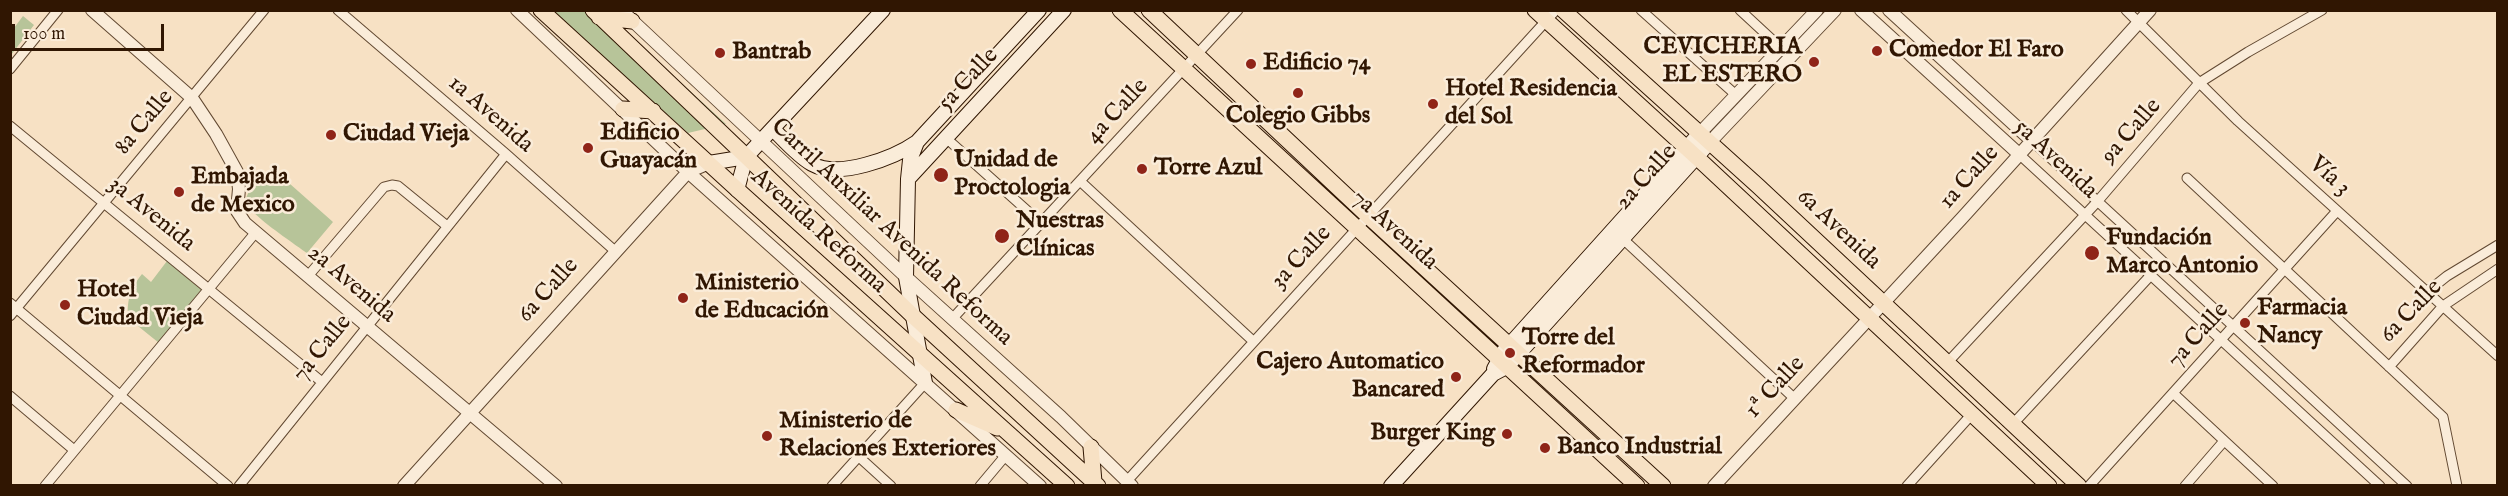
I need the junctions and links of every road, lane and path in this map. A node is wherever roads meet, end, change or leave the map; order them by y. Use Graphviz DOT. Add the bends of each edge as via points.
graph roads {
  1 [pos="58,10"];
  2 [pos="92,10"];
  3 [pos="264,10"];
  4 [pos="338,10"];
  5 [pos="517,10"];
  6 [pos="541,10"];
  7 [pos="883,10"];
  8 [pos="1039,10"];
  9 [pos="1064,10"];
  10 [pos="1120,10"];
  11 [pos="1149,10"];
  12 [pos="1238,10"];
  13 [pos="1563,10"];
  14 [pos="1641,10"];
  15 [pos="1740,10"];
  16 [pos="1817,10"];
  17 [pos="1835,10"];
  18 [pos="1861,10"];
  19 [pos="1889,10"];
  20 [pos="2126,10"];
  21 [pos="2150,10"];
  22 [pos="2322,10"];
  23 [pos="596,14"];
  24 [pos="1546,14"];
  25 [pos="626,16"];
  26 [pos="2139,23"];
  27 [pos="1781,48"];
  28 [pos="1197,55"];
  29 [pos="10,69"];
  30 [pos="1183,70"];
  31 [pos="2199,83"];
  32 [pos="1736,94"];
  33 [pos="192,98"];
  34 [pos="623,109"];
  35 [pos="652,111"];
  36 [pos="10,126"];
  37 [pos="774,130"];
  38 [pos="946,138"];
  39 [pos="1704,138"];
  40 [pos="2032,141"];
  41 [pos="761,142"];
  42 [pos="917,142"];
  43 [pos="1691,152"];
  44 [pos="506,154"];
  45 [pos="2020,155"];
  46 [pos="746,157"];
  47 [pos="709,163"];
  48 [pos="688,172"];
  49 [pos="2187,178"];
  50 [pos="908,180"];
  51 [pos="1080,181"];
  52 [pos="737,190"];
  53 [pos="2097,202"];
  54 [pos="105,203"];
  55 [pos="2337,211"];
  56 [pos="2084,215"];
  57 [pos="1368,216"];
  58 [pos="1041,223"];
  59 [pos="447,226"];
  60 [pos="1356,228"];
  61 [pos="256,232"];
  62 [pos="1623,239"];
  63 [pos="2498,245"];
  64 [pos="615,251"];
  65 [pos="2498,269"];
  66 [pos="2284,270"];
  67 [pos="308,276"];
  68 [pos="2150,276"];
  69 [pos="906,277"];
  70 [pos="209,287"];
  71 [pos="2427,292"];
  72 [pos="1883,303"];
  73 [pos="2443,306"];
  74 [pos="13,309"];
  75 [pos="912,315"];
  76 [pos="953,318"];
  77 [pos="1869,319"];
  78 [pos="2235,325"];
  79 [pos="367,326"];
  80 [pos="2222,340"];
  81 [pos="1253,341"];
  82 [pos="1515,349"];
  83 [pos="919,351"];
  84 [pos="2498,356"];
  85 [pos="1503,361"];
  86 [pos="1948,362"];
  87 [pos="2389,367"];
  88 [pos="322,382"];
  89 [pos="925,382"];
  90 [pos="2173,393"];
  91 [pos="120,395"];
  92 [pos="10,396"];
  93 [pos="1795,399"];
  94 [pos="956,410"];
  95 [pos="468,413"];
  96 [pos="1972,414"];
  97 [pos="2013,424"];
  98 [pos="1011,434"];
  99 [pos="2224,441"];
  100 [pos="1091,447"];
  101 [pos="74,450"];
  102 [pos="1006,455"];
  103 [pos="858,456"];
  104 [pos="1129,483"];
  105 [pos="1096,484"];
  106 [pos="45,486"];
  107 [pos="228,486"];
  108 [pos="239,486"];
  109 [pos="404,486"];
  110 [pos="556,486"];
  111 [pos="832,486"];
  112 [pos="891,486"];
  113 [pos="980,486"];
  114 [pos="1040,486"];
  115 [pos="1067,486"];
  116 [pos="1391,486"];
  117 [pos="1637,486"];
  118 [pos="1663,486"];
  119 [pos="1714,486"];
  120 [pos="1907,486"];
  121 [pos="2049,486"];
  122 [pos="2079,486"];
  123 [pos="2089,486"];
  124 [pos="2185,486"];
  125 [pos="2273,486"];
  126 [pos="2380,486"];
  127 [pos="2407,486"];
  128 [pos="2457,486"];
  1 -- 29 [label="street"];
  2 -- 33 [label="street, 2a Avenida"];
  3 -- 33 [label="street, 8a Calle"];
  4 -- 44 [label="street, 1a Avenida"];
  5 -- 34 [label="street"];
  6 -- 35 [label="main road, Avenida Reforma"];
  7 -- 37 [label="main road"];
  8 -- 42 [label="main road, 5a Calle"];
  9 -- 38 [label="main road, 5a Calle"];
  10 -- 30 [label="main road, 7a Avenida"];
  11 -- 28 [label="main road, 7a Avenida"];
  12 -- 28 [label="street, 4a Calle"];
  13 -- 39 [label="main road, 6a Avenida"];
  14 -- 32 [label="street"];
  15 -- 27 [label="street"];
  16 -- 27 [label="street, 2a Calle"];
  17 -- 39 [label="street, 2a Calle"];
  18 -- 45 [label="street, 5a Avenida"];
  19 -- 40 [label="street, 5a Avenida"];
  20 -- 26 [label="street, Vía 3"];
  21 -- 26 [label="street, 1a Calle"];
  22 -- 31 [label="street, 9a Calle"];
  23 -- 25 [label="main road"];
  23 -- 46 [label="main road, Avenida Reforma"];
  24 -- 43 [label="main road, 6a Avenida"];
  24 -- 57 [label="street, 3a Calle"];
  25 -- 41 [label="street, Carril Auxiliar Avenida Reforma"];
  26 -- 31 [label="street, Vía 3"];
  26 -- 40 [label="street, 1a Calle"];
  27 -- 32 [label="street, 2a Calle"];
  28 -- 30 [label="street, 4a Calle"];
  28 -- 57 [label="main road, 7a Avenida"];
  30 -- 51 [label="street, 4a Calle"];
  30 -- 60 [label="main road, 7a Avenida"];
  31 -- 53 [label="street, 9a Calle"];
  31 -- 55 [label="street, Vía 3"];
  32 -- 39 [label="street, 2a Calle"];
  33 -- 54 [label="street, 8a Calle"];
  33 -- 61 [label="street, 2a Avenida" via="237,172 237,211"];
  34 -- 35 [label="main road"];
  34 -- 48 [label="street"];
  35 -- 47 [label="main road, Avenida Reforma"];
  36 -- 54 [label="street, 3a Avenida"];
  37 -- 41 [label="main road"];
  37 -- 42 [label="main road, 5a Calle" via="808,161 825,169 890,158"];
  38 -- 50 [label="main road, 5a Calle"];
  38 -- 58 [label="street"];
  39 -- 43 [label="main road, 2a Calle"];
  39 -- 72 [label="main road, 6a Avenida"];
  40 -- 45 [label="street, 1a Calle"];
  40 -- 53 [label="street, 5a Avenida"];
  41 -- 46 [label="main road"];
  41 -- 69 [label="street, Carril Auxiliar Avenida Reforma"];
  42 -- 50 [label="main road, 5a Calle"];
  43 -- 62 [label="main road, 2a Calle"];
  43 -- 77 [label="main road, 6a Avenida"];
  43 -- 82 [label="main road, 2a Calle"];
  44 -- 59 [label="street, 7a Calle"];
  44 -- 64 [label="street, 1a Avenida"];
  45 -- 56 [label="street, 5a Avenida"];
  45 -- 72 [label="street, 1a Calle"];
  46 -- 47 [label="main road, 6a Calle"];
  46 -- 52 [label="main road"];
  46 -- 75 [label="main road, Avenida Reforma"];
  47 -- 48 [label="street, 6a Calle"];
  47 -- 52 [label="main road, Avenida Reforma"];
  48 -- 64 [label="street, 6a Calle"];
  48 -- 89 [label="street"];
  49 -- 66 [label="street"];
  50 -- 69 [label="main road, 5a Calle"];
  51 -- 58 [label="street, 4a Calle"];
  51 -- 81 [label="street"];
  52 -- 83 [label="main road, Avenida Reforma"];
  53 -- 56 [label="street, 9a Calle"];
  53 -- 78 [label="street, 5a Avenida"];
  54 -- 70 [label="street, 3a Avenida"];
  54 -- 74 [label="street, 8a Calle"];
  55 -- 66 [label="street, 7a Calle"];
  55 -- 71 [label="street, Vía 3"];
  56 -- 68 [label="street, 5a Avenida"];
  56 -- 86 [label="street, 9a Calle"];
  57 -- 60 [label="street, 3a Calle"];
  57 -- 82 [label="main road, 7a Avenida"];
  58 -- 76 [label="street, 4a Calle"];
  59 -- 67 [label="street" via="392,185 384,188"];
  59 -- 79 [label="street, 7a Calle"];
  60 -- 81 [label="street, 3a Calle"];
  60 -- 85 [label="main road, 7a Avenida"];
  61 -- 67 [label="street, 2a Avenida"];
  61 -- 70 [label="street"];
  62 -- 82 [label="main road, 2a Calle"];
  62 -- 93 [label="street"];
  63 -- 71 [label="street, 6a Calle"];
  64 -- 95 [label="street, 6a Calle"];
  65 -- 73 [label="street, 6a Calle"];
  66 -- 78 [label="street, 7a Calle"];
  66 -- 87 [label="street"];
  67 -- 79 [label="street, 2a Avenida"];
  68 -- 80 [label="street, 5a Avenida"];
  68 -- 97 [label="street"];
  69 -- 75 [label="main road, 5a Calle"];
  69 -- 76 [label="street, Carril Auxiliar Avenida Reforma"];
  70 -- 88 [label="street, 3a Avenida"];
  70 -- 91 [label="street"];
  71 -- 73 [label="street, Vía 3"];
  72 -- 77 [label="street, 1a Calle"];
  72 -- 86 [label="main road, 6a Avenida"];
  73 -- 84 [label="street, Vía 3"];
  73 -- 87 [label="street, 6a Calle"];
  74 -- 91 [label="street"];
  75 -- 83 [label="main road, 5a Calle"];
  75 -- 105 [label="main road, Avenida Reforma"];
  76 -- 100 [label="street, Carril Auxiliar Avenida Reforma"];
  77 -- 93 [label="street, 1ª Calle"];
  77 -- 96 [label="main road, 6a Avenida"];
  78 -- 80 [label="street, 7a Calle"];
  78 -- 127 [label="street, 5a Avenida"];
  79 -- 88 [label="street, 7a Calle"];
  79 -- 95 [label="street, 2a Avenida"];
  80 -- 90 [label="street, 7a Calle"];
  80 -- 126 [label="street, 5a Avenida"];
  81 -- 104 [label="street, 3a Calle"];
  82 -- 85 [label="main road, 2a Calle"];
  82 -- 118 [label="main road, 7a Avenida"];
  83 -- 89 [label="main road, 5a Calle"];
  83 -- 98 [label="main road, Avenida Reforma"];
  85 -- 116 [label="main road, 2a Calle"];
  85 -- 117 [label="main road, 7a Avenida"];
  86 -- 97 [label="main road, 6a Avenida"];
  87 -- 128 [label="street" via="2443,417"];
  88 -- 108 [label="street, 7a Calle"];
  89 -- 94 [label="street"];
  89 -- 103 [label="street"];
  90 -- 99 [label="street"];
  90 -- 123 [label="street, 7a Calle"];
  91 -- 101 [label="street"];
  91 -- 107 [label="street"];
  92 -- 101 [label="street"];
  93 -- 119 [label="street, 1ª Calle"];
  94 -- 98 [label="main road"];
  94 -- 102 [label="street"];
  95 -- 109 [label="street, 6a Calle"];
  95 -- 110 [label="street, 2a Avenida"];
  96 -- 120 [label="street"];
  96 -- 121 [label="main road, 6a Avenida"];
  97 -- 122 [label="main road, 6a Avenida"];
  98 -- 115 [label="main road, Avenida Reforma"];
  99 -- 124 [label="street"];
  99 -- 125 [label="street"];
  100 -- 104 [label="street, Carril Auxiliar Avenida Reforma"];
  100 -- 105 [label="main road"];
  101 -- 106 [label="street"];
  102 -- 113 [label="street"];
  102 -- 114 [label="street"];
  103 -- 111 [label="street"];
  103 -- 112 [label="street"];
}
